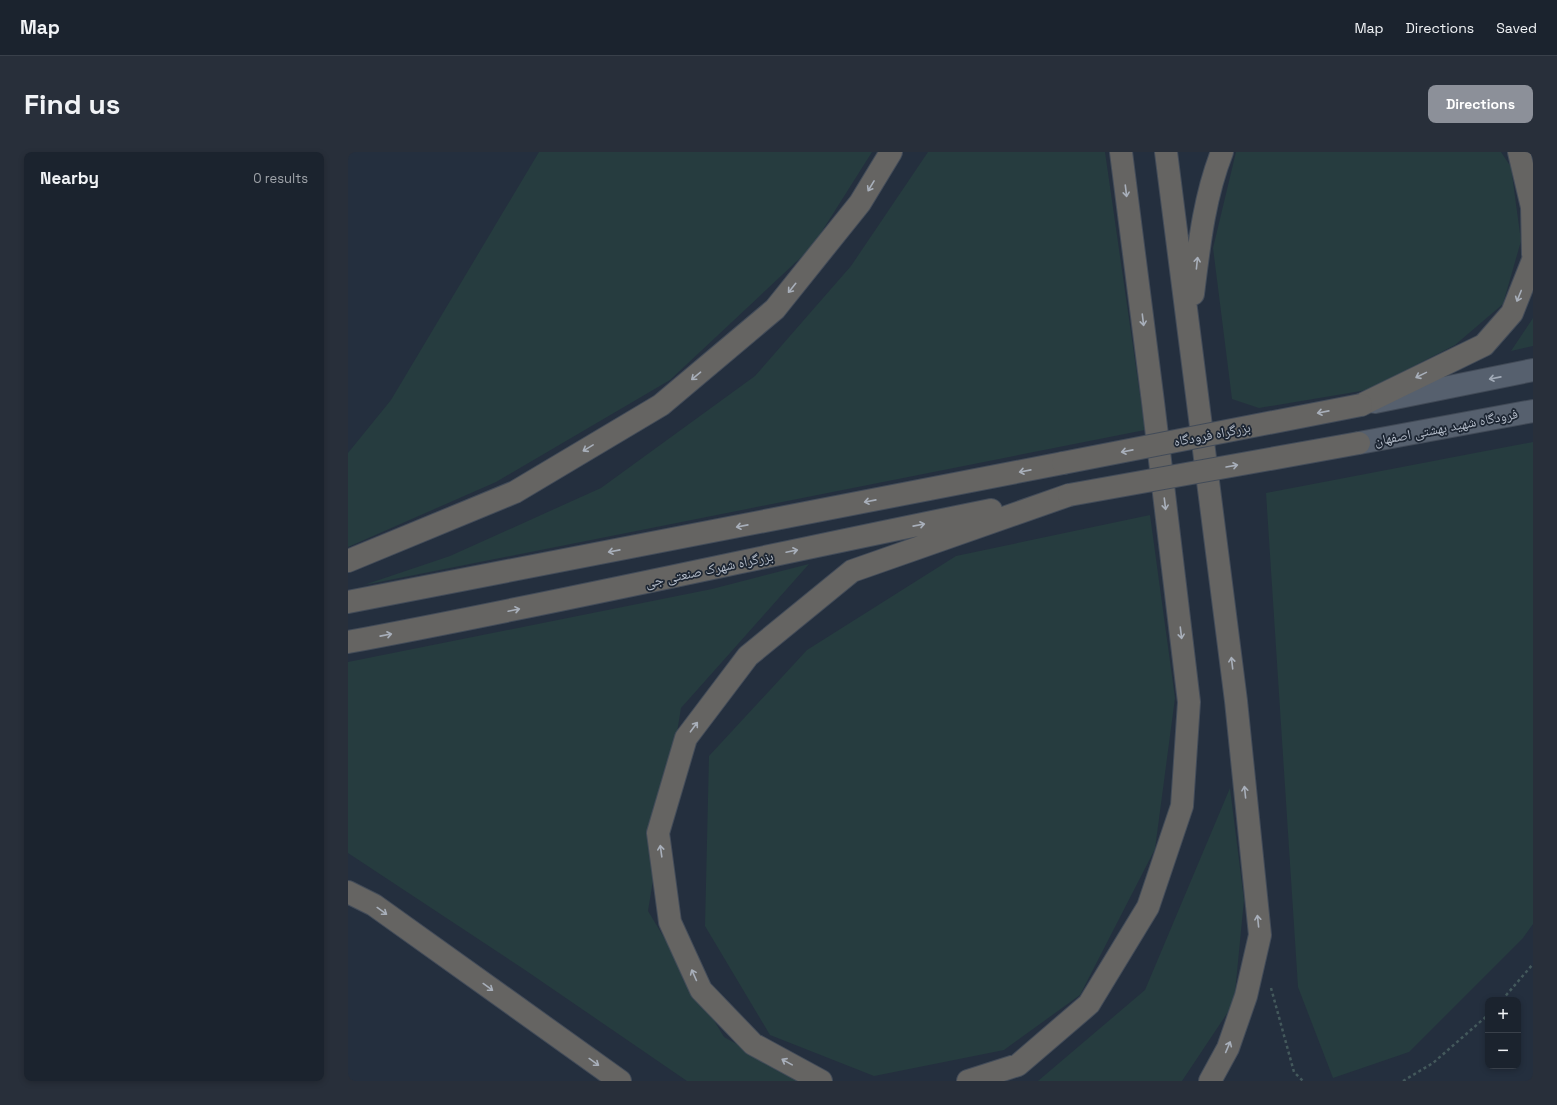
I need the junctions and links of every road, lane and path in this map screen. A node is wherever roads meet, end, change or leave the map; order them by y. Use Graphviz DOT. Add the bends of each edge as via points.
graph roads {
  1 [pos="890,152"];
  2 [pos="1121,152"];
  3 [pos="1166,152"];
  4 [pos="1222,152"];
  5 [pos="1519,152"];
  6 [pos="1533,254"];
  7 [pos="1533,260"];
  8 [pos="1189,329"];
  9 [pos="1533,370"];
  10 [pos="1361,404"];
  11 [pos="1533,411"];
  12 [pos="1359,443"];
  13 [pos="1069,495"];
  14 [pos="348,562"];
  15 [pos="348,602"];
  16 [pos="348,642"];
  17 [pos="348,892"];
  18 [pos="1533,964"];
  19 [pos="1270,986"];
  20 [pos="1505,997"];
  21 [pos="1485,1018"];
  22 [pos="620,1081"];
  23 [pos="821,1081"];
  24 [pos="968,1081"];
  25 [pos="1210,1081"];
  26 [pos="1303,1081"];
  27 [pos="1403,1081"];
  1 -- 14 [label="highway, one-way" via="860,203 775,309 661,405 515,492"];
  2 -- 24 [label="highway, one-way" via="1189,702 1182,806 1148,907 1089,1004 1018,1065"];
  3 -- 8 [label="highway"];
  8 -- 4 [label="highway, one-way" via="1200,232 1212,177"];
  5 -- 6 [label="highway" via="1532,207"];
  7 -- 10 [label="highway, بزرگراه فرودگاه, one-way" via="1512,313 1484,345"];
  25 -- 8 [label="highway, one-way" via="1228,1048 1246,996 1260,935 1236,701"];
  9 -- 10 [label="main road, one-way"];
  10 -- 15 [label="highway, بزرگراه فرودگاه, one-way, bridge"];
  11 -- 12 [label="main road, فرودگاه شهید بهشتی اصفهان"];
  13 -- 12 [label="highway, one-way, bridge"];
  16 -- 13 [label="highway, بزرگراه شهرک صنعتی جی, one-way" via="443,625"];
  23 -- 13 [label="highway, one-way" via="753,1044 701,990 670,922 658,833 686,738 748,656 852,571"];
  17 -- 22 [label="highway, one-way" via="374,905"];
  18 -- 20 [label="path"];
  19 -- 26 [label="path" via="1294,1072"];
  21 -- 27 [label="path" via="1433,1063"];
}
